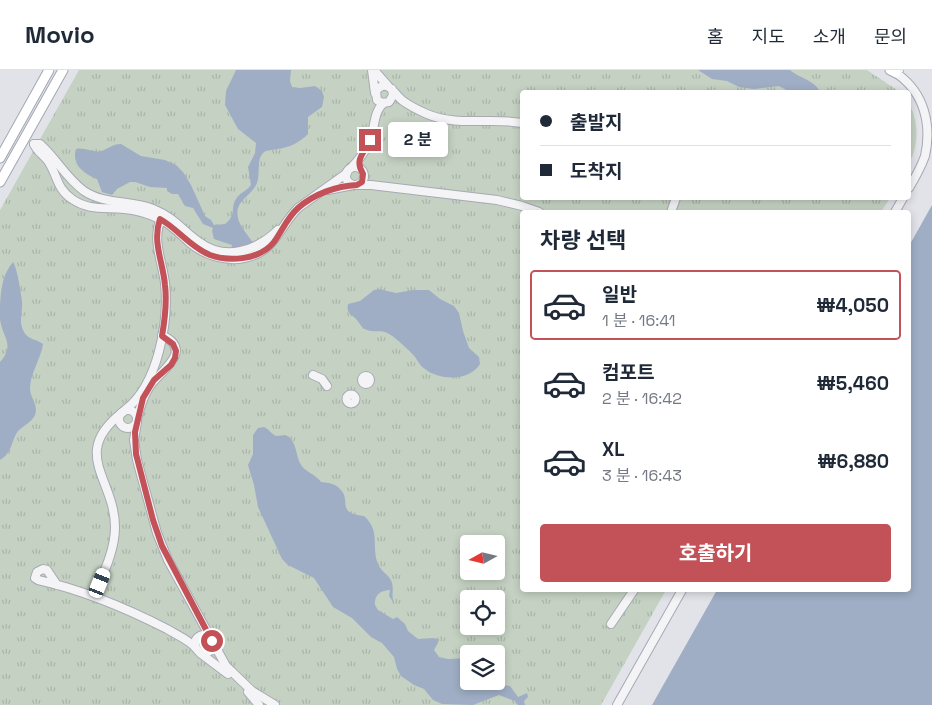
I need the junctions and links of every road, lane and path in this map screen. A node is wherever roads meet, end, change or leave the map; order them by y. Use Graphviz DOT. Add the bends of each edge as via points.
graph roads {
  1 [pos="49,70"];
  2 [pos="63,70"];
  3 [pos="373,70"];
  4 [pos="895,71"];
  5 [pos="390,88"];
  6 [pos="376,96"];
  7 [pos="400,99"];
  8 [pos="388,102"];
  9 [pos="376,116"];
  10 [pos="520,123"];
  11 [pos="0,158"];
  12 [pos="359,160"];
  13 [pos="360,169"];
  14 [pos="349,171"];
  15 [pos="364,177"];
  16 [pos="70,178"];
  17 [pos="0,182"];
  18 [pos="911,184"];
  19 [pos="355,185"];
  20 [pos="371,185"];
  21 [pos="59,186"];
  22 [pos="86,192"];
  23 [pos="321,193"];
  24 [pos="81,204"];
  25 [pos="534,210"];
  26 [pos="161,217"];
  27 [pos="162,336"];
  28 [pos="313,375"];
  29 [pos="327,386"];
  30 [pos="124,411"];
  31 [pos="137,420"];
  32 [pos="108,424"];
  33 [pos="124,426"];
  34 [pos="135,436"];
  35 [pos="57,585"];
  36 [pos="633,592"];
  37 [pos="681,592"];
  38 [pos="94,596"];
  39 [pos="611,624"];
  40 [pos="205,626"];
  41 [pos="212,641"];
  42 [pos="197,644"];
  43 [pos="259,705"];
  44 [pos="275,705"];
  45 [pos="617,705"];
  1 -- 11 [label="main road"];
  2 -- 17 [label="main road"];
  3 -- 5 [label="street"];
  3 -- 6 [label="street"];
  4 -- 18 [label="street" via="919,95 929,128 926,155"];
  5 -- 6 [label="street" via="381,86"];
  5 -- 7 [label="street"];
  5 -- 8 [label="street" via="393,95"];
  6 -- 8 [label="street" via="379,102"];
  6 -- 9 [label="street"];
  7 -- 8 [label="street"];
  7 -- 10 [label="street" via="426,114 445,120"];
  8 -- 9 [label="street" via="379,108"];
  9 -- 12 [label="street" via="370,140"];
  12 -- 13 [label="street"];
  12 -- 14 [label="street"];
  13 -- 14 [label="street"];
  13 -- 15 [label="street"];
  14 -- 19 [label="street" via="348,182"];
  14 -- 23 [label="street"];
  15 -- 19 [label="street"];
  15 -- 20 [label="street"];
  16 -- 21 [label="street"];
  16 -- 21 [label="street" via="48,151 40,144 34,144 51,165"];
  16 -- 22 [label="street"];
  19 -- 20 [label="street"];
  19 -- 23 [label="street"];
  20 -- 25 [label="street" via="497,200"];
  21 -- 24 [label="street"];
  22 -- 24 [label="street"];
  22 -- 26 [label="street" via="104,200 139,205"];
  23 -- 26 [label="street" via="298,208 258,249 236,256 207,247 180,224"];
  24 -- 26 [label="street"];
  26 -- 27 [label="street" via="156,234 166,298"];
  27 -- 30 [label="street" via="145,386"];
  27 -- 31 [label="street" via="173,344 175,358 146,392"];
  28 -- 29 [label="street"];
  30 -- 31 [label="street" via="133,411"];
  30 -- 32 [label="street"];
  30 -- 33 [label="street" via="119,419"];
  31 -- 33 [label="street" via="133,426"];
  31 -- 34 [label="street"];
  32 -- 33 [label="street" via="116,422"];
  32 -- 38 [label="street" via="98,444 97,462 111,499 115,530 110,557"];
  33 -- 34 [label="street"];
  34 -- 40 [label="street" via="137,460 157,533 168,560"];
  35 -- 38 [label="street"];
  36 -- 39 [label="street"];
  37 -- 45 [label="street"];
  38 -- 42 [label="street"];
  40 -- 41 [label="street"];
  40 -- 42 [label="street"];
  41 -- 42 [label="street" via="208,636"];
  41 -- 42 [label="street" via="209,652"];
  41 -- 44 [label="street" via="226,666 259,696"];
  42 -- 43 [label="street"];
}
